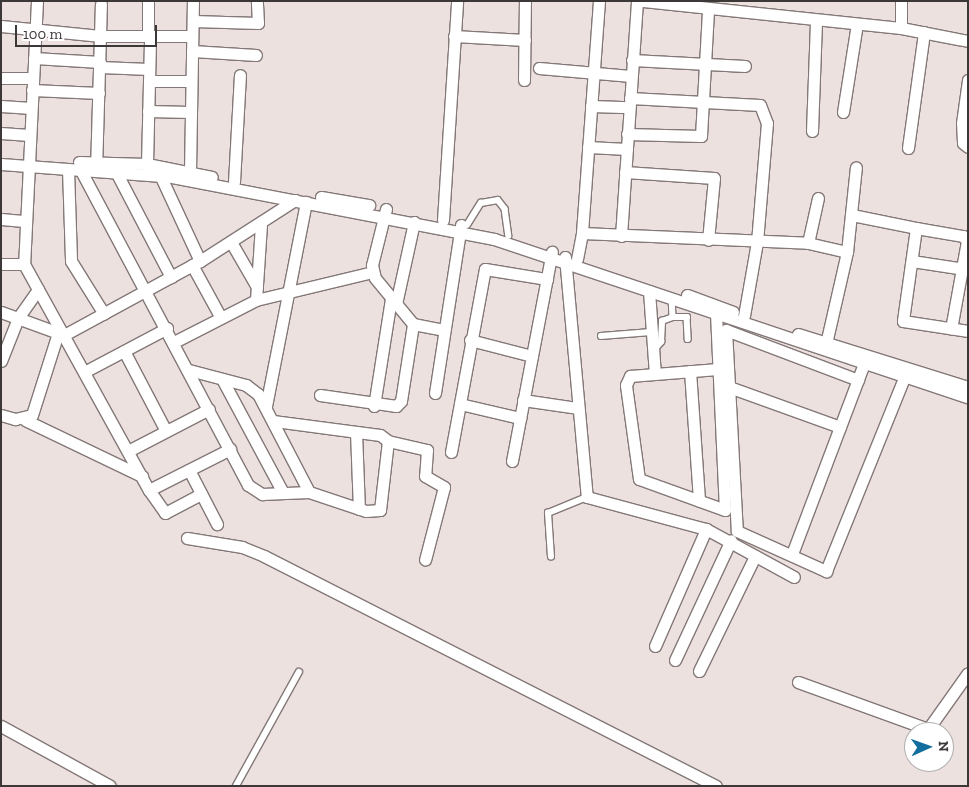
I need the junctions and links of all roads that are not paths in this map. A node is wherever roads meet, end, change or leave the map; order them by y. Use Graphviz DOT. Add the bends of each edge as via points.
graph roads {
  1 [pos="38,1"];
  2 [pos="148,1"];
  3 [pos="193,1"];
  4 [pos="257,1"];
  5 [pos="457,1"];
  6 [pos="525,1"];
  7 [pos="599,1"];
  8 [pos="637,1"];
  9 [pos="643,1"];
  10 [pos="901,1"];
  11 [pos="101,4"];
  12 [pos="738,5"];
  13 [pos="708,8"];
  14 [pos="816,20"];
  15 [pos="193,21"];
  16 [pos="857,24"];
  17 [pos="1,26"];
  18 [pos="901,28"];
  19 [pos="36,30"];
  20 [pos="924,32"];
  21 [pos="101,36"];
  22 [pos="192,36"];
  23 [pos="454,36"];
  24 [pos="149,37"];
  25 [pos="525,40"];
  26 [pos="968,41"];
  27 [pos="192,51"];
  28 [pos="256,55"];
  29 [pos="34,58"];
  30 [pos="632,60"];
  31 [pos="100,64"];
  32 [pos="704,64"];
  33 [pos="745,66"];
  34 [pos="539,68"];
  35 [pos="149,75"];
  36 [pos="240,75"];
  37 [pos="594,75"];
  38 [pos="631,76"];
  39 [pos="1,78"];
  40 [pos="524,80"];
  41 [pos="968,80"];
  42 [pos="191,81"];
  43 [pos="32,84"];
  44 [pos="99,94"];
  45 [pos="703,101"];
  46 [pos="629,103"];
  47 [pos="1,106"];
  48 [pos="591,106"];
  49 [pos="31,108"];
  50 [pos="148,111"];
  51 [pos="190,112"];
  52 [pos="843,112"];
  53 [pos="812,131"];
  54 [pos="1,133"];
  55 [pos="628,134"];
  56 [pos="29,135"];
  57 [pos="968,147"];
  58 [pos="588,148"];
  59 [pos="908,148"];
  60 [pos="627,149"];
  61 [pos="7,164"];
  62 [pos="29,164"];
  63 [pos="147,164"];
  64 [pos="96,166"];
  65 [pos="856,167"];
  66 [pos="74,169"];
  67 [pos="115,170"];
  68 [pos="190,172"];
  69 [pos="625,172"];
  70 [pos="160,175"];
  71 [pos="234,182"];
  72 [pos="818,198"];
  73 [pos="301,201"];
  74 [pos="386,211"];
  75 [pos="852,215"];
  76 [pos="1,219"];
  77 [pos="443,220"];
  78 [pos="26,221"];
  79 [pos="414,222"];
  80 [pos="261,224"];
  81 [pos="463,227"];
  82 [pos="916,228"];
  83 [pos="582,232"];
  84 [pos="510,236"];
  85 [pos="621,236"];
  86 [pos="708,240"];
  87 [pos="231,242"];
  88 [pos="758,242"];
  89 [pos="808,243"];
  90 [pos="847,252"];
  91 [pos="552,255"];
  92 [pos="565,259"];
  93 [pos="577,259"];
  94 [pos="912,260"];
  95 [pos="196,263"];
  96 [pos="1,264"];
  97 [pos="24,264"];
  98 [pos="966,265"];
  99 [pos="373,272"];
  100 [pos="171,277"];
  101 [pos="547,279"];
  102 [pos="257,287"];
  103 [pos="38,289"];
  104 [pos="146,291"];
  105 [pos="649,291"];
  106 [pos="287,293"];
  107 [pos="672,298"];
  108 [pos="256,300"];
  109 [pos="393,302"];
  110 [pos="1,312"];
  111 [pos="716,313"];
  112 [pos="104,314"];
  113 [pos="744,316"];
  114 [pos="673,317"];
  115 [pos="18,318"];
  116 [pos="221,318"];
  117 [pos="413,324"];
  118 [pos="167,328"];
  119 [pos="951,328"];
  120 [pos="443,330"];
  121 [pos="968,331"];
  122 [pos="651,332"];
  123 [pos="61,334"];
  124 [pos="601,336"];
  125 [pos="470,340"];
  126 [pos="688,340"];
  127 [pos="174,342"];
  128 [pos="825,346"];
  129 [pos="124,351"];
  130 [pos="653,351"];
  131 [pos="532,356"];
  132 [pos="1,362"];
  133 [pos="864,363"];
  134 [pos="718,368"];
  135 [pos="189,370"];
  136 [pos="690,371"];
  137 [pos="84,372"];
  138 [pos="655,374"];
  139 [pos="904,378"];
  140 [pos="222,379"];
  141 [pos="858,380"];
  142 [pos="729,387"];
  143 [pos="968,387"];
  144 [pos="435,393"];
  145 [pos="320,395"];
  146 [pos="968,398"];
  147 [pos="523,400"];
  148 [pos="460,404"];
  149 [pos="266,406"];
  150 [pos="374,406"];
  151 [pos="578,408"];
  152 [pos="209,409"];
  153 [pos="1,415"];
  154 [pos="520,418"];
  155 [pos="25,420"];
  156 [pos="274,421"];
  157 [pos="840,427"];
  158 [pos="166,431"];
  159 [pos="356,432"];
  160 [pos="388,441"];
  161 [pos="230,449"];
  162 [pos="128,451"];
  163 [pos="451,452"];
  164 [pos="512,461"];
  165 [pos="189,470"];
  166 [pos="142,476"];
  167 [pos="149,490"];
  168 [pos="309,492"];
  169 [pos="283,493"];
  170 [pos="202,494"];
  171 [pos="588,497"];
  172 [pos="699,501"];
  173 [pos="359,508"];
  174 [pos="218,524"];
  175 [pos="706,529"];
  176 [pos="187,538"];
  177 [pos="731,540"];
  178 [pos="792,554"];
  179 [pos="755,556"];
  180 [pos="551,557"];
  181 [pos="425,560"];
  182 [pos="794,578"];
  183 [pos="655,646"];
  184 [pos="675,660"];
  185 [pos="699,671"];
  186 [pos="299,672"];
  187 [pos="968,673"];
  188 [pos="798,682"];
  189 [pos="904,722"];
  190 [pos="933,722"];
  191 [pos="1,726"];
  192 [pos="110,786"];
  193 [pos="236,786"];
  194 [pos="716,786"];
  1 -- 19 [label="street"];
  2 -- 24 [label="street"];
  3 -- 15 [label="street"];
  4 -- 15 [label="street" via="258,23"];
  5 -- 23 [label="street"];
  6 -- 25 [label="street"];
  7 -- 37 [label="street"];
  8 -- 30 [label="street"];
  9 -- 13 [label="street"];
  10 -- 18 [label="street"];
  11 -- 21 [label="street"];
  12 -- 13 [label="street"];
  12 -- 14 [label="street"];
  13 -- 32 [label="street"];
  14 -- 16 [label="street"];
  14 -- 53 [label="street"];
  15 -- 22 [label="street"];
  16 -- 18 [label="street"];
  16 -- 52 [label="street"];
  17 -- 19 [label="street"];
  18 -- 20 [label="street"];
  19 -- 21 [label="street"];
  19 -- 29 [label="street"];
  20 -- 26 [label="street"];
  20 -- 59 [label="street"];
  21 -- 24 [label="street"];
  21 -- 31 [label="street"];
  22 -- 24 [label="street"];
  22 -- 27 [label="street"];
  23 -- 25 [label="street"];
  23 -- 77 [label="street"];
  24 -- 35 [label="street"];
  25 -- 40 [label="street"];
  27 -- 28 [label="street"];
  27 -- 42 [label="street"];
  29 -- 31 [label="street"];
  29 -- 43 [label="street"];
  30 -- 32 [label="street"];
  30 -- 38 [label="street"];
  31 -- 35 [label="street"];
  31 -- 44 [label="street"];
  32 -- 33 [label="street"];
  32 -- 45 [label="street"];
  34 -- 37 [label="street"];
  35 -- 42 [label="street"];
  35 -- 50 [label="street"];
  36 -- 71 [label="street"];
  37 -- 38 [label="street"];
  37 -- 48 [label="street"];
  38 -- 46 [label="street"];
  39 -- 43 [label="street"];
  41 -- 57 [label="street" via="962,123 963,143"];
  42 -- 51 [label="street"];
  43 -- 44 [label="street"];
  43 -- 49 [label="street"];
  44 -- 64 [label="street"];
  45 -- 46 [label="street"];
  45 -- 55 [label="street" via="701,136"];
  45 -- 88 [label="street" via="760,105 767,123"];
  46 -- 48 [label="street"];
  46 -- 55 [label="street"];
  47 -- 49 [label="street"];
  48 -- 58 [label="street"];
  49 -- 56 [label="street"];
  50 -- 51 [label="street"];
  50 -- 63 [label="street"];
  51 -- 68 [label="street"];
  54 -- 56 [label="street"];
  55 -- 60 [label="street"];
  56 -- 62 [label="street"];
  58 -- 60 [label="street"];
  58 -- 83 [label="street"];
  60 -- 69 [label="street"];
  61 -- 62 [label="street"];
  62 -- 64 [label="street"];
  62 -- 66 [label="street"];
  62 -- 78 [label="street"];
  63 -- 64 [label="street"];
  63 -- 68 [label="street"];
  64 -- 66 [label="street"];
  64 -- 67 [label="street"];
  65 -- 75 [label="street"];
  66 -- 104 [label="street"];
  66 -- 112 [label="street" via="68,252"];
  67 -- 70 [label="street"];
  67 -- 100 [label="street"];
  68 -- 71 [label="street"];
  69 -- 85 [label="street"];
  69 -- 86 [label="street" via="714,178"];
  70 -- 73 [label="street"];
  70 -- 95 [label="street"];
  71 -- 74 [label="street"];
  72 -- 89 [label="street"];
  73 -- 74 [label="street"];
  73 -- 80 [label="street"];
  73 -- 106 [label="street"];
  74 -- 77 [label="street"];
  74 -- 79 [label="street"];
  74 -- 99 [label="street"];
  75 -- 82 [label="street"];
  75 -- 90 [label="street"];
  76 -- 78 [label="street"];
  77 -- 81 [label="street"];
  78 -- 97 [label="street"];
  79 -- 81 [label="street"];
  79 -- 109 [label="street"];
  80 -- 87 [label="street"];
  80 -- 102 [label="street"];
  81 -- 84 [label="street"];
  81 -- 84 [label="lane" via="481,203 492,198 505,209"];
  81 -- 91 [label="street"];
  81 -- 120 [label="street"];
  82 -- 94 [label="street"];
  82 -- 98 [label="street" via="963,236 968,245"];
  83 -- 85 [label="street"];
  83 -- 93 [label="street"];
  84 -- 91 [label="street"];
  85 -- 86 [label="street"];
  86 -- 88 [label="street"];
  87 -- 95 [label="street"];
  87 -- 102 [label="street"];
  88 -- 89 [label="street"];
  88 -- 113 [label="street"];
  89 -- 90 [label="street"];
  90 -- 128 [label="street"];
  91 -- 92 [label="street"];
  91 -- 101 [label="street"];
  92 -- 93 [label="street"];
  92 -- 105 [label="street"];
  92 -- 151 [label="street"];
  93 -- 113 [label="street"];
  94 -- 98 [label="street"];
  94 -- 119 [label="street" via="902,321"];
  95 -- 100 [label="street"];
  95 -- 116 [label="street"];
  96 -- 97 [label="street"];
  97 -- 103 [label="street"];
  98 -- 119 [label="street"];
  99 -- 106 [label="street"];
  99 -- 109 [label="street"];
  100 -- 104 [label="street"];
  101 -- 125 [label="street" via="486,269"];
  101 -- 131 [label="street"];
  102 -- 108 [label="street"];
  103 -- 115 [label="street"];
  103 -- 123 [label="street"];
  104 -- 112 [label="street"];
  104 -- 118 [label="street"];
  105 -- 107 [label="street"];
  105 -- 122 [label="street"];
  106 -- 108 [label="street"];
  106 -- 149 [label="street"];
  107 -- 111 [label="street"];
  107 -- 114 [label="lane"];
  108 -- 116 [label="street"];
  109 -- 117 [label="street"];
  109 -- 150 [label="street"];
  110 -- 115 [label="street"];
  111 -- 128 [label="street"];
  111 -- 134 [label="street"];
  112 -- 123 [label="street"];
  113 -- 128 [label="street"];
  114 -- 126 [label="lane" via="687,317"];
  114 -- 130 [label="lane" via="662,321 661,342"];
  115 -- 123 [label="street"];
  115 -- 132 [label="street"];
  116 -- 127 [label="street"];
  117 -- 120 [label="street"];
  117 -- 150 [label="street" via="401,401 390,408"];
  118 -- 127 [label="street"];
  118 -- 129 [label="street"];
  119 -- 121 [label="street"];
  120 -- 144 [label="street"];
  122 -- 124 [label="lane"];
  122 -- 130 [label="street"];
  123 -- 137 [label="street"];
  123 -- 155 [label="street" via="32,415"];
  125 -- 131 [label="street"];
  125 -- 148 [label="street"];
  127 -- 135 [label="street"];
  128 -- 133 [label="street"];
  128 -- 143 [label="street"];
  129 -- 137 [label="street"];
  129 -- 158 [label="street"];
  130 -- 138 [label="street"];
  131 -- 147 [label="street"];
  133 -- 139 [label="street"];
  133 -- 141 [label="street"];
  134 -- 136 [label="street"];
  134 -- 172 [label="street" via="725,510"];
  135 -- 140 [label="street"];
  135 -- 152 [label="street"];
  136 -- 138 [label="street"];
  136 -- 172 [label="street"];
  137 -- 162 [label="street"];
  138 -- 172 [label="street" via="626,381 634,472 643,482"];
  139 -- 146 [label="street"];
  139 -- 178 [label="street" via="826,571"];
  140 -- 149 [label="street" via="252,388"];
  140 -- 169 [label="street"];
  141 -- 142 [label="street" via="726,330"];
  141 -- 157 [label="street"];
  142 -- 157 [label="street"];
  142 -- 178 [label="street" via="737,532"];
  145 -- 150 [label="street"];
  147 -- 151 [label="street"];
  147 -- 154 [label="street"];
  148 -- 154 [label="street"];
  148 -- 163 [label="street"];
  149 -- 156 [label="street"];
  151 -- 171 [label="street"];
  152 -- 158 [label="street"];
  152 -- 161 [label="street"];
  153 -- 155 [label="street"];
  154 -- 164 [label="street"];
  155 -- 166 [label="street"];
  156 -- 159 [label="street"];
  156 -- 168 [label="street"];
  157 -- 178 [label="street"];
  158 -- 162 [label="street"];
  159 -- 160 [label="street" via="380,435"];
  159 -- 173 [label="street"];
  160 -- 173 [label="street" via="390,453 380,510"];
  160 -- 181 [label="street" via="427,450 425,476 444,487"];
  161 -- 165 [label="street"];
  161 -- 169 [label="street" via="254,491"];
  162 -- 166 [label="street"];
  165 -- 167 [label="street"];
  165 -- 170 [label="street"];
  166 -- 167 [label="street"];
  167 -- 170 [label="street" via="165,512"];
  168 -- 169 [label="street"];
  168 -- 173 [label="street"];
  170 -- 174 [label="street"];
  171 -- 175 [label="street"];
  171 -- 180 [label="lane" via="548,513"];
  175 -- 177 [label="street"];
  175 -- 183 [label="street"];
  176 -- 194 [label="street" via="242,546 264,556"];
  177 -- 179 [label="street"];
  177 -- 184 [label="street"];
  179 -- 182 [label="street"];
  179 -- 185 [label="street"];
  186 -- 193 [label="lane"];
  187 -- 190 [label="street"];
  188 -- 189 [label="street"];
  191 -- 192 [label="street"];
}
